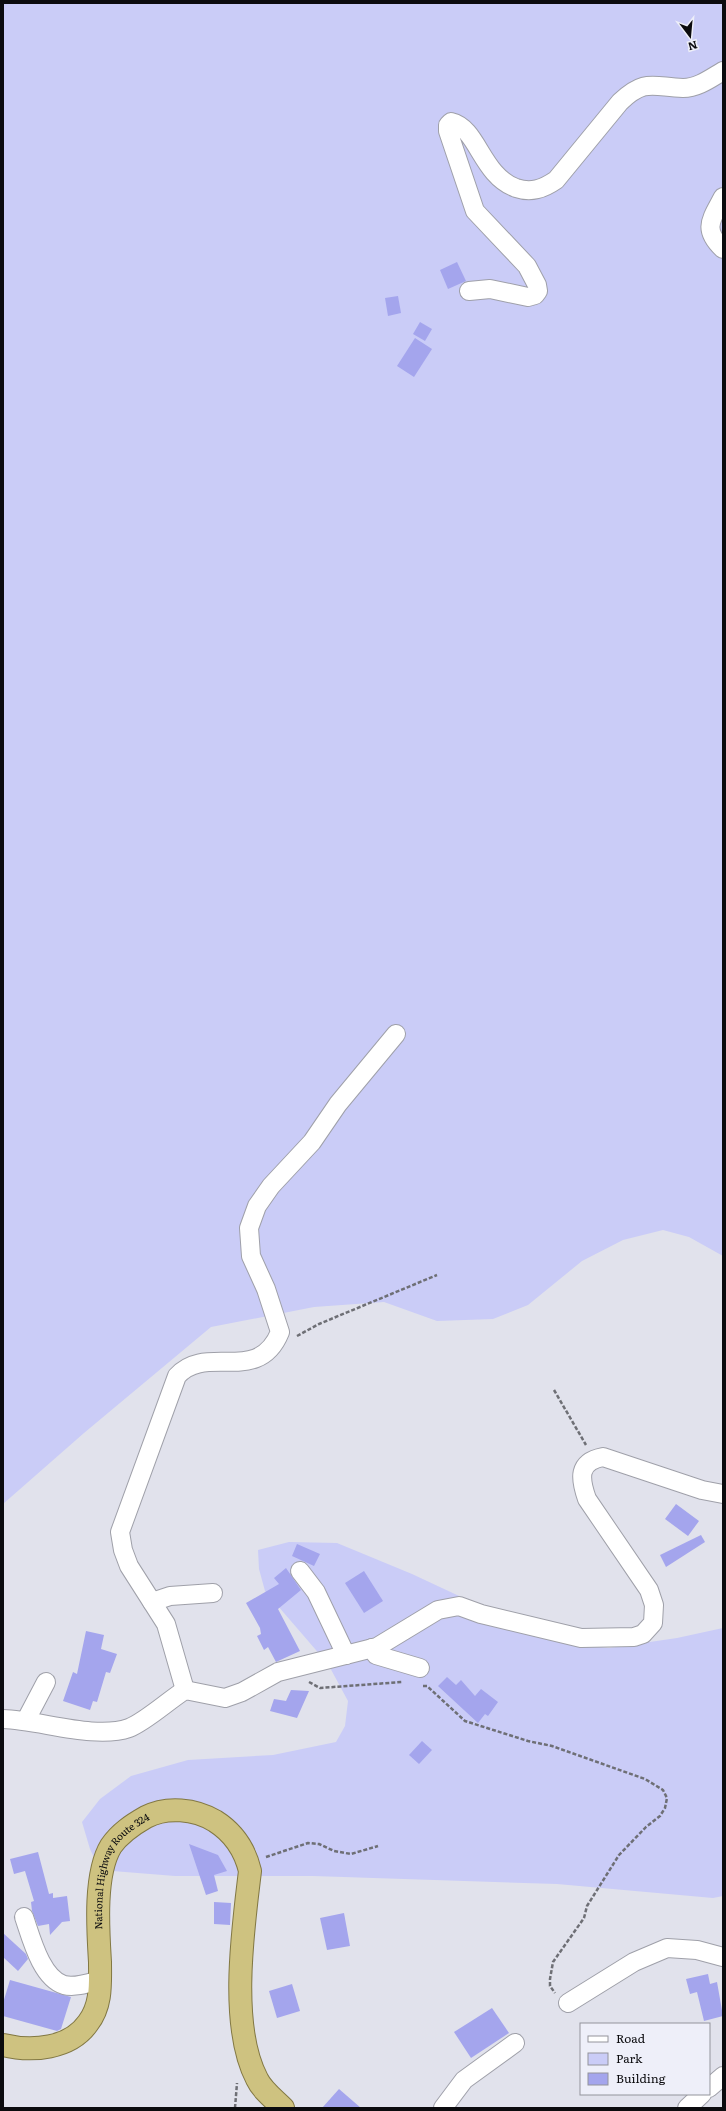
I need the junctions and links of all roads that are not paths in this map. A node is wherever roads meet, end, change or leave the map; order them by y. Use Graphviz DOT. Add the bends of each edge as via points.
graph roads {
  1 [pos="723,71"];
  2 [pos="723,197"];
  3 [pos="723,249"];
  4 [pos="469,291"];
  5 [pos="396,1034"];
  6 [pos="723,1494"];
  7 [pos="300,1571"];
  8 [pos="213,1593"];
  9 [pos="152,1602"];
  10 [pos="372,1648"];
  11 [pos="346,1655"];
  12 [pos="419,1677"];
  13 [pos="46,1682"];
  14 [pos="185,1690"];
  15 [pos="3,1719"];
  16 [pos="26,1720"];
  17 [pos="24,1918"];
  18 [pos="723,1956"];
  19 [pos="100,1980"];
  20 [pos="568,2003"];
  21 [pos="515,2043"];
  22 [pos="3,2045"];
  23 [pos="723,2076"];
  24 [pos="710,2087"];
  25 [pos="701,2095"];
  26 [pos="283,2108"];
  27 [pos="443,2108"];
  28 [pos="687,2108"];
  1 -- 4 [label="street" via="694,86 684,88 654,85 642,86 632,91 556,180 535,190 523,190 503,183 487,165 470,136 459,124 452,122 448,125 475,211 527,266 538,291 528,298 490,289"];
  2 -- 3 [label="street" via="712,218 710,231 712,239"];
  5 -- 9 [label="street" via="338,1104 312,1142 271,1186 257,1206 249,1228 251,1256 266,1289 280,1332 275,1345 265,1355 253,1360 193,1364 184,1368 177,1376 120,1532 128,1566"];
  6 -- 10 [label="street" via="702,1490 603,1457 594,1459 584,1470 581,1482 587,1499 649,1590 655,1615 649,1630 643,1634 624,1638 581,1638 481,1614 459,1606 438,1610"];
  7 -- 11 [label="street" via="316,1592"];
  8 -- 9 [label="street" via="170,1596"];
  9 -- 14 [label="street" via="166,1624"];
  10 -- 11 [label="street"];
  10 -- 12 [label="street" via="376,1655"];
  11 -- 14 [label="street" via="278,1672 242,1692 225,1698"];
  13 -- 16 [label="street"];
  14 -- 16 [label="street" via="138,1723 119,1730 87,1730"];
  15 -- 16 [label="street"];
  17 -- 19 [label="street" via="43,1966 54,1981 76,1986"];
  18 -- 20 [label="street" via="697,1950 667,1948 634,1962"];
  19 -- 22 [label="highway, National Highway Route 324" via="99,2001 94,2014 75,2038 46,2047 21,2048"];
  19 -- 26 [label="highway, National Highway Route 324" via="101,1882 111,1847 130,1826 154,1813 182,1810 207,1817 217,1823 242,1847 250,1871 241,1972 248,2056 257,2080"];
  21 -- 27 [label="street" via="464,2080"];
  23 -- 24 [label="street"];
  25 -- 28 [label="street"];
}
